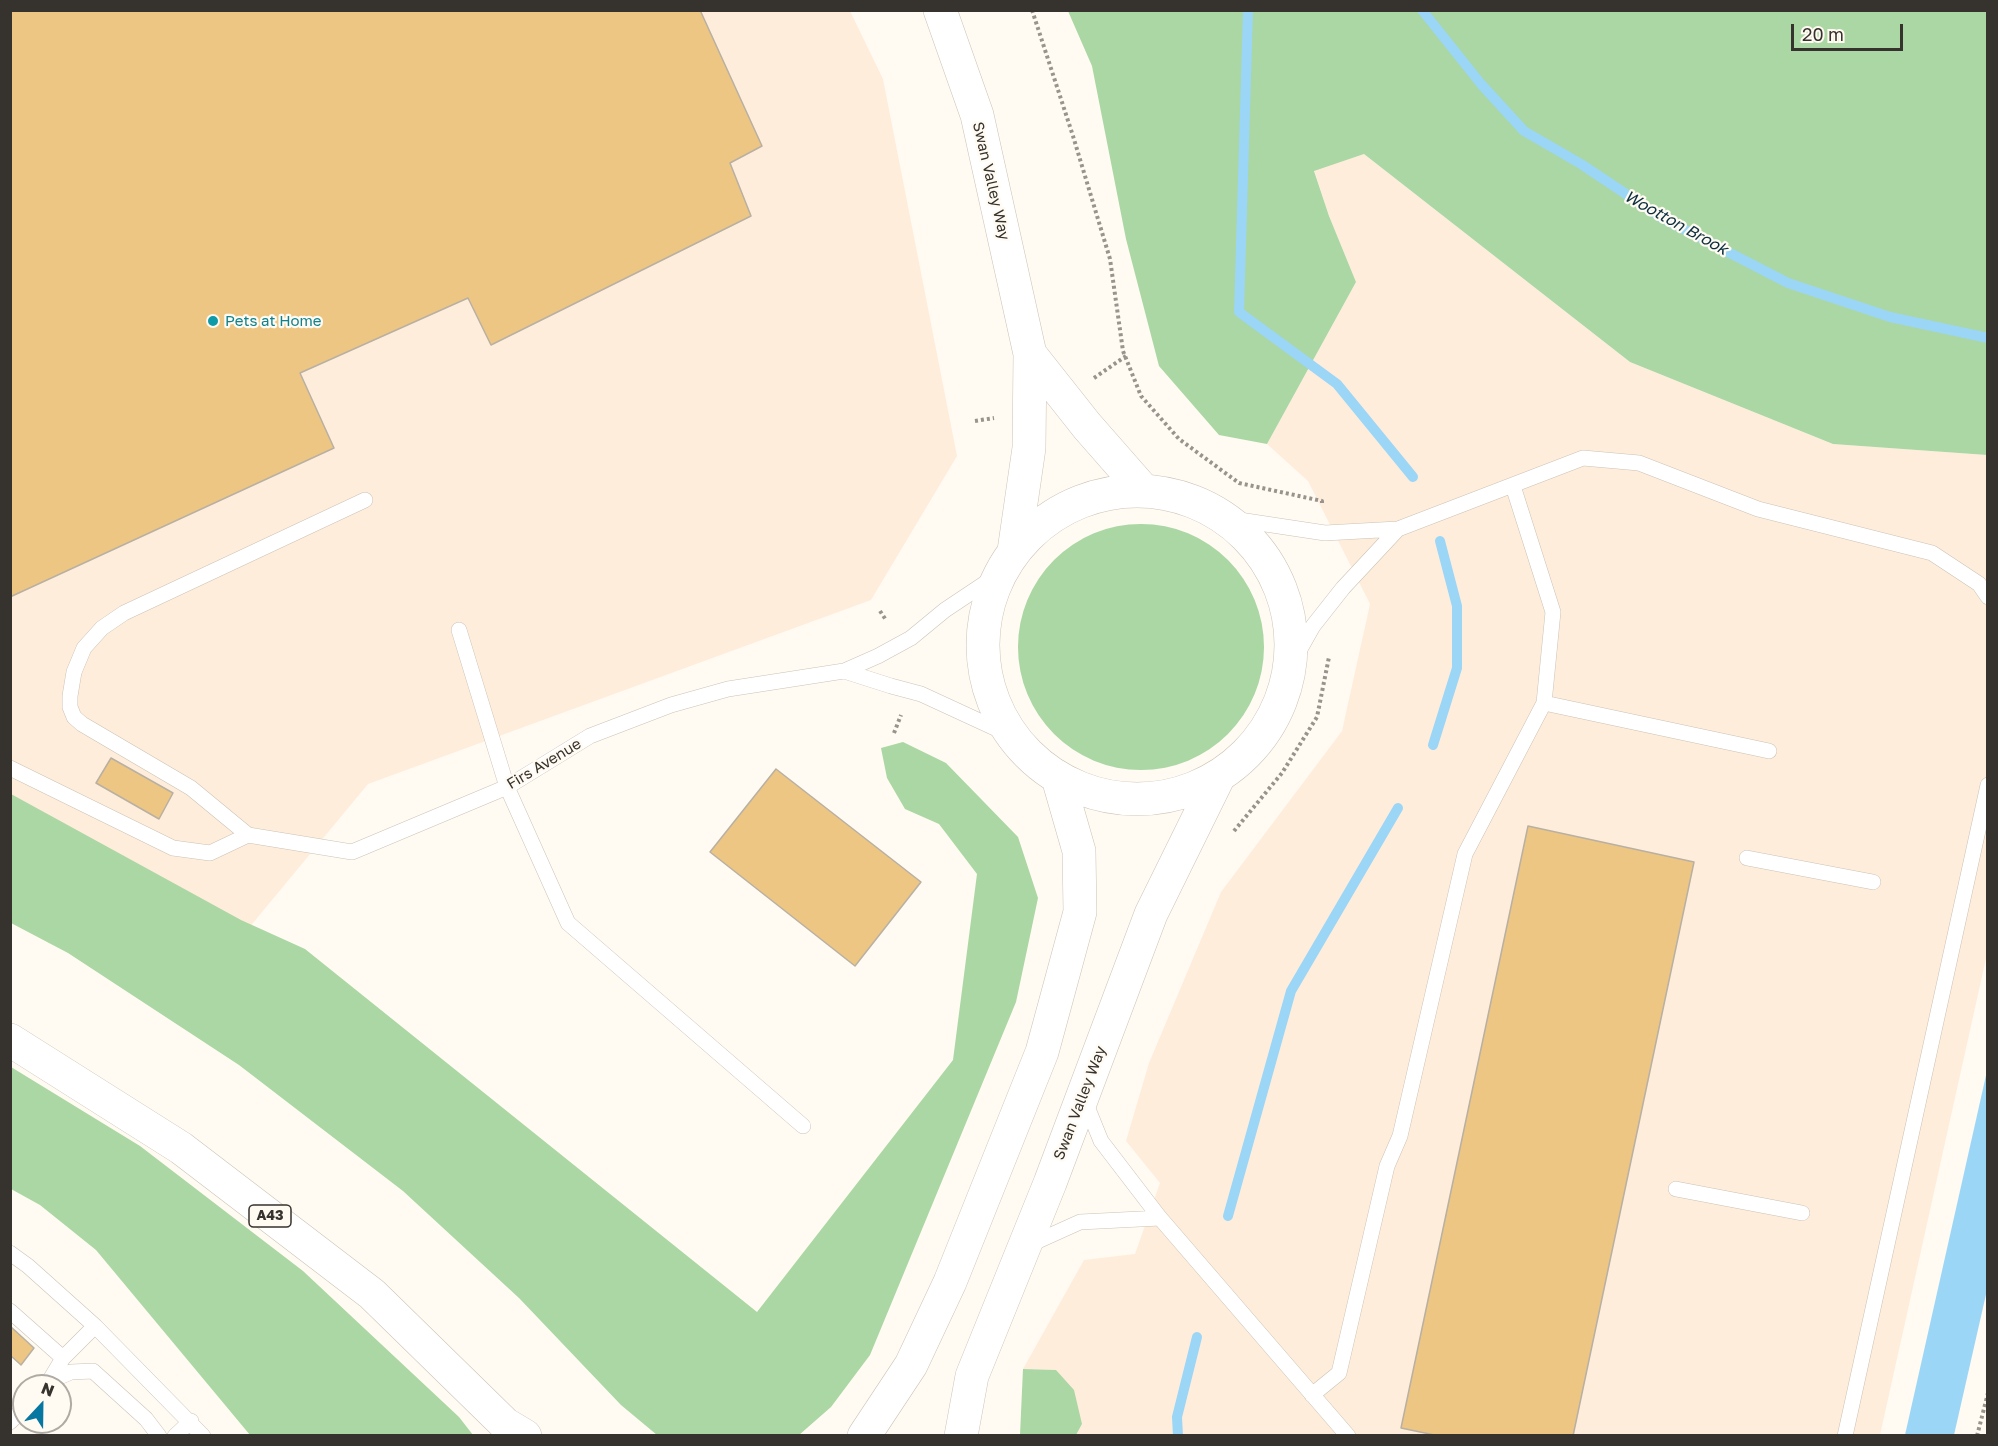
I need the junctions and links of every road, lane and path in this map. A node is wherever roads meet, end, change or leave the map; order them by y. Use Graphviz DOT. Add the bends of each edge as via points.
graph roads {
  1 [pos="940,10"];
  2 [pos="1032,10"];
  3 [pos="1030,354"];
  4 [pos="1513,486"];
  5 [pos="1144,491"];
  6 [pos="365,500"];
  7 [pos="1226,518"];
  8 [pos="1398,529"];
  9 [pos="1325,533"];
  10 [pos="1007,562"];
  11 [pos="1988,597"];
  12 [pos="459,630"];
  13 [pos="1330,651"];
  14 [pos="1291,665"];
  15 [pos="844,671"];
  16 [pos="1544,704"];
  17 [pos="1012,736"];
  18 [pos="1769,751"];
  19 [pos="10,768"];
  20 [pos="1058,778"];
  21 [pos="1218,778"];
  22 [pos="1988,785"];
  23 [pos="507,787"];
  24 [pos="248,835"];
  25 [pos="1231,835"];
  26 [pos="1747,858"];
  27 [pos="1873,882"];
  28 [pos="10,1040"];
  29 [pos="1083,1096"];
  30 [pos="803,1126"];
  31 [pos="1676,1189"];
  32 [pos="1802,1213"];
  33 [pos="1160,1218"];
  34 [pos="1025,1247"];
  35 [pos="10,1253"];
  36 [pos="10,1311"];
  37 [pos="95,1326"];
  38 [pos="63,1358"];
  39 [pos="53,1374"];
  40 [pos="67,1374"];
  41 [pos="1988,1393"];
  42 [pos="1312,1395"];
  43 [pos="191,1421"];
  44 [pos="514,1432"];
  45 [pos="159,1436"];
  46 [pos="175,1436"];
  47 [pos="203,1436"];
  48 [pos="864,1436"];
  49 [pos="961,1436"];
  50 [pos="1348,1436"];
  51 [pos="1845,1436"];
  52 [pos="1977,1436"];
  1 -- 3 [label="main road, Swan Valley Way" via="977,115"];
  2 -- 9 [label="path" via="1110,259 1123,351 1141,396 1179,439 1239,483 1322,501"];
  3 -- 5 [label="main road, Swan Valley Way"];
  3 -- 10 [label="main road, Swan Valley Way" via="1029,448"];
  4 -- 8 [label="lane"];
  4 -- 11 [label="lane" via="1583,458 1639,464 1758,509 1932,553 1979,584"];
  4 -- 16 [label="lane" via="1553,612"];
  5 -- 7 [label="main road" via="1187,499"];
  5 -- 10 [label="main road" via="1100,494 1059,511 1032,532"];
  6 -- 24 [label="lane" via="123,613 84,648 74,672 70,707 74,717 191,788"];
  7 -- 9 [label="lane"];
  7 -- 14 [label="main road" via="1258,548 1281,586 1292,628"];
  8 -- 9 [label="lane"];
  8 -- 14 [label="lane" via="1342,588 1313,626"];
  10 -- 15 [label="lane, Firs Avenue" via="911,638"];
  10 -- 17 [label="main road, Swan Valley Way" via="985,615 983,659 993,702"];
  12 -- 23 [label="lane"];
  13 -- 25 [label="path" via="1317,717 1282,773"];
  14 -- 21 [label="main road" via="1277,714 1252,750"];
  15 -- 17 [label="lane, Firs Avenue" via="921,694"];
  15 -- 23 [label="lane, Firs Avenue" via="728,689 671,705 590,736"];
  16 -- 18 [label="lane"];
  16 -- 42 [label="lane" via="1465,854 1400,1136 1387,1166 1339,1373"];
  17 -- 20 [label="main road, Swan Valley Way"];
  19 -- 24 [label="lane" via="173,848 210,853"];
  20 -- 21 [label="main road, Swan Valley Way" via="1085,791 1130,800 1175,796"];
  20 -- 48 [label="main road" via="1079,850 1080,912 1042,1052 950,1282 911,1365"];
  21 -- 29 [label="main road, Swan Valley Way" via="1151,914"];
  22 -- 51 [label="lane"];
  23 -- 24 [label="lane, Firs Avenue" via="352,852"];
  23 -- 30 [label="lane" via="568,923"];
  26 -- 27 [label="lane"];
  28 -- 44 [label="main road, A43" via="181,1148 372,1294"];
  29 -- 33 [label="lane" via="1101,1141"];
  29 -- 34 [label="main road, Swan Valley Way"];
  31 -- 32 [label="lane"];
  33 -- 34 [label="lane" via="1080,1222"];
  33 -- 42 [label="lane"];
  34 -- 49 [label="main road, Swan Valley Way" via="972,1376"];
  35 -- 37 [label="lane"];
  36 -- 38 [label="lane"];
  37 -- 38 [label="lane"];
  37 -- 43 [label="lane"];
  38 -- 39 [label="lane"];
  40 -- 45 [label="lane" via="93,1371"];
  41 -- 52 [label="path"];
  42 -- 50 [label="lane"];
  43 -- 46 [label="lane"];
  43 -- 47 [label="lane"];
}
